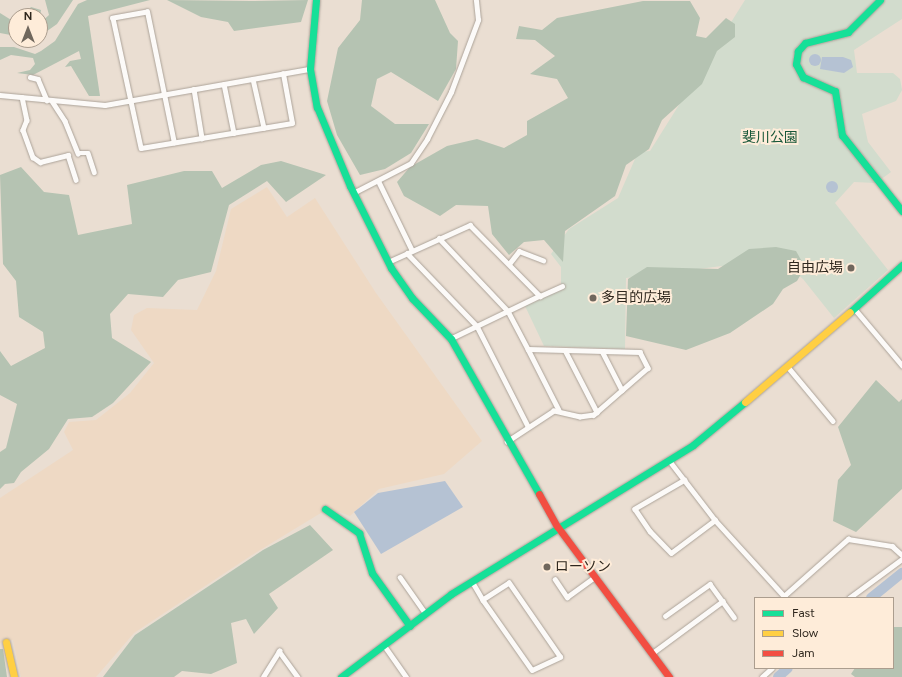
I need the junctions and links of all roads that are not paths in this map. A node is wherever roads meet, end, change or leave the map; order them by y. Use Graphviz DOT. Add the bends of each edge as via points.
graph roads {
  1 [pos="316,0"];
  2 [pos="476,0"];
  3 [pos="880,0"];
  4 [pos="310,69"];
  5 [pos="283,74"];
  6 [pos="30,76"];
  7 [pos="253,79"];
  8 [pos="224,84"];
  9 [pos="194,89"];
  10 [pos="164,94"];
  11 [pos="0,96"];
  12 [pos="22,98"];
  13 [pos="47,98"];
  14 [pos="130,100"];
  15 [pos="264,128"];
  16 [pos="234,133"];
  17 [pos="202,138"];
  18 [pos="174,143"];
  19 [pos="78,153"];
  20 [pos="68,156"];
  21 [pos="94,172"];
  22 [pos="76,180"];
  23 [pos="379,182"];
  24 [pos="353,193"];
  25 [pos="902,211"];
  26 [pos="439,238"];
  27 [pos="409,251"];
  28 [pos="543,260"];
  29 [pos="388,262"];
  30 [pos="509,264"];
  31 [pos="902,265"];
  32 [pos="562,286"];
  33 [pos="540,296"];
  34 [pos="854,308"];
  35 [pos="508,311"];
  36 [pos="477,326"];
  37 [pos="451,339"];
  38 [pos="528,349"];
  39 [pos="565,350"];
  40 [pos="602,351"];
  41 [pos="902,365"];
  42 [pos="788,367"];
  43 [pos="622,390"];
  44 [pos="559,410"];
  45 [pos="597,412"];
  46 [pos="833,420"];
  47 [pos="528,426"];
  48 [pos="507,442"];
  49 [pos="669,460"];
  50 [pos="685,480"];
  51 [pos="325,509"];
  52 [pos="715,520"];
  53 [pos="557,526"];
  54 [pos="902,555"];
  55 [pos="902,559"];
  56 [pos="400,577"];
  57 [pos="595,577"];
  58 [pos="555,578"];
  59 [pos="472,582"];
  60 [pos="785,597"];
  61 [pos="850,597"];
  62 [pos="483,600"];
  63 [pos="723,601"];
  64 [pos="426,614"];
  65 [pos="665,616"];
  66 [pos="734,617"];
  67 [pos="410,626"];
  68 [pos="6,642"];
  69 [pos="384,645"];
  70 [pos="651,654"];
  71 [pos="771,669"];
  72 [pos="14,677"];
  73 [pos="263,677"];
  74 [pos="298,677"];
  75 [pos="341,677"];
  76 [pos="406,677"];
  77 [pos="668,677"];
  78 [pos="762,677"];
  1 -- 4 [label="street"];
  2 -- 23 [label="street" via="478,20 451,92 427,139 411,164"];
  3 -- 25 [label="street" via="848,32 805,43 798,51 796,64 803,77 835,91 842,135"];
  4 -- 5 [label="street"];
  4 -- 24 [label="street" via="317,107"];
  5 -- 7 [label="street"];
  5 -- 15 [label="street" via="292,123"];
  6 -- 13 [label="street" via="38,79"];
  7 -- 8 [label="street"];
  7 -- 15 [label="street"];
  8 -- 9 [label="street"];
  8 -- 16 [label="street"];
  9 -- 10 [label="street"];
  9 -- 17 [label="street"];
  10 -- 14 [label="street"];
  10 -- 14 [label="street" via="147,12 113,18"];
  10 -- 18 [label="street"];
  11 -- 12 [label="street"];
  12 -- 13 [label="street"];
  12 -- 20 [label="street" via="27,120 23,130 33,157 40,162"];
  13 -- 14 [label="street" via="89,106"];
  13 -- 19 [label="street" via="65,121"];
  14 -- 18 [label="street" via="141,148"];
  15 -- 16 [label="street"];
  16 -- 17 [label="street"];
  17 -- 18 [label="street"];
  19 -- 20 [label="street"];
  19 -- 21 [label="street" via="88,153"];
  20 -- 22 [label="street"];
  23 -- 24 [label="street"];
  23 -- 27 [label="street"];
  24 -- 29 [label="street"];
  26 -- 27 [label="street"];
  26 -- 30 [label="street" via="470,225"];
  26 -- 35 [label="street"];
  27 -- 29 [label="street"];
  27 -- 36 [label="street"];
  28 -- 30 [label="street" via="519,251"];
  29 -- 37 [label="street" via="412,298"];
  30 -- 33 [label="street"];
  31 -- 34 [label="street"];
  32 -- 33 [label="street"];
  33 -- 35 [label="street"];
  34 -- 41 [label="street"];
  34 -- 42 [label="street"];
  35 -- 36 [label="street"];
  35 -- 38 [label="street"];
  36 -- 37 [label="street"];
  36 -- 47 [label="street"];
  37 -- 48 [label="street"];
  38 -- 39 [label="street"];
  38 -- 44 [label="street"];
  39 -- 40 [label="street"];
  39 -- 45 [label="street"];
  40 -- 43 [label="street"];
  40 -- 43 [label="street" via="640,352 648,368"];
  42 -- 46 [label="street"];
  42 -- 49 [label="street" via="693,445"];
  43 -- 45 [label="street"];
  44 -- 45 [label="street" via="580,417"];
  44 -- 47 [label="street"];
  47 -- 48 [label="street"];
  48 -- 53 [label="street"];
  49 -- 50 [label="street"];
  49 -- 53 [label="street"];
  50 -- 52 [label="street"];
  50 -- 52 [label="street" via="635,509 650,531 671,553"];
  51 -- 67 [label="street" via="359,533 372,573"];
  52 -- 60 [label="street"];
  53 -- 57 [label="street"];
  53 -- 59 [label="street"];
  54 -- 60 [label="street" via="892,546 848,539"];
  55 -- 61 [label="street"];
  56 -- 64 [label="street"];
  57 -- 58 [label="street" via="567,597"];
  57 -- 70 [label="street"];
  59 -- 62 [label="street"];
  59 -- 64 [label="street"];
  62 -- 62 [label="street" via="532,670 560,657 509,583"];
  63 -- 65 [label="street" via="710,584"];
  63 -- 66 [label="street"];
  63 -- 70 [label="street"];
  64 -- 67 [label="street"];
  67 -- 69 [label="street"];
  68 -- 72 [label="street"];
  69 -- 75 [label="street"];
  69 -- 76 [label="street"];
  70 -- 77 [label="street"];
  71 -- 78 [label="street"];
  73 -- 74 [label="street" via="279,651"];
}
